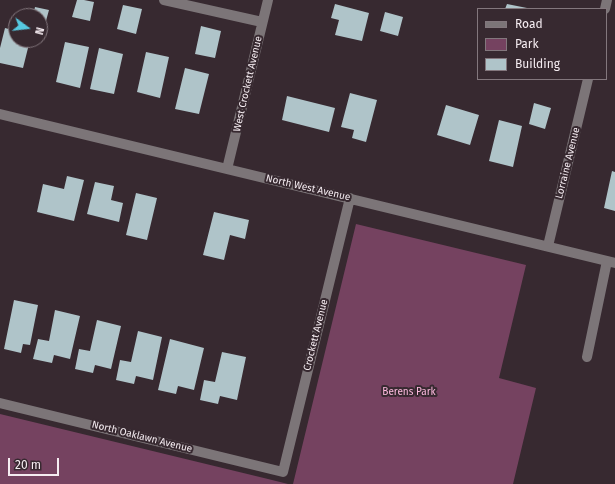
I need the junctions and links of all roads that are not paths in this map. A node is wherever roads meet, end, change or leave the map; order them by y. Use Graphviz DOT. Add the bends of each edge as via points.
graph roads {
  1 [pos="164,0"];
  2 [pos="268,0"];
  3 [pos="262,22"];
  4 [pos="588,80"];
  5 [pos="0,114"];
  6 [pos="228,169"];
  7 [pos="350,198"];
  8 [pos="548,246"];
  9 [pos="611,262"];
  10 [pos="587,357"];
  11 [pos="0,403"];
  12 [pos="283,472"];
  1 -- 3 [label="street"];
  2 -- 3 [label="street, West Crockett Avenue"];
  3 -- 6 [label="street, West Crockett Avenue"];
  4 -- 8 [label="street, Lorraine Avenue"];
  5 -- 6 [label="street, North West Avenue"];
  6 -- 7 [label="street, North West Avenue"];
  7 -- 8 [label="street, North West Avenue"];
  7 -- 12 [label="street, Crockett Avenue"];
  8 -- 9 [label="street, North West Avenue"];
  9 -- 10 [label="street"];
  11 -- 12 [label="street, North Oaklawn Avenue"];
}
